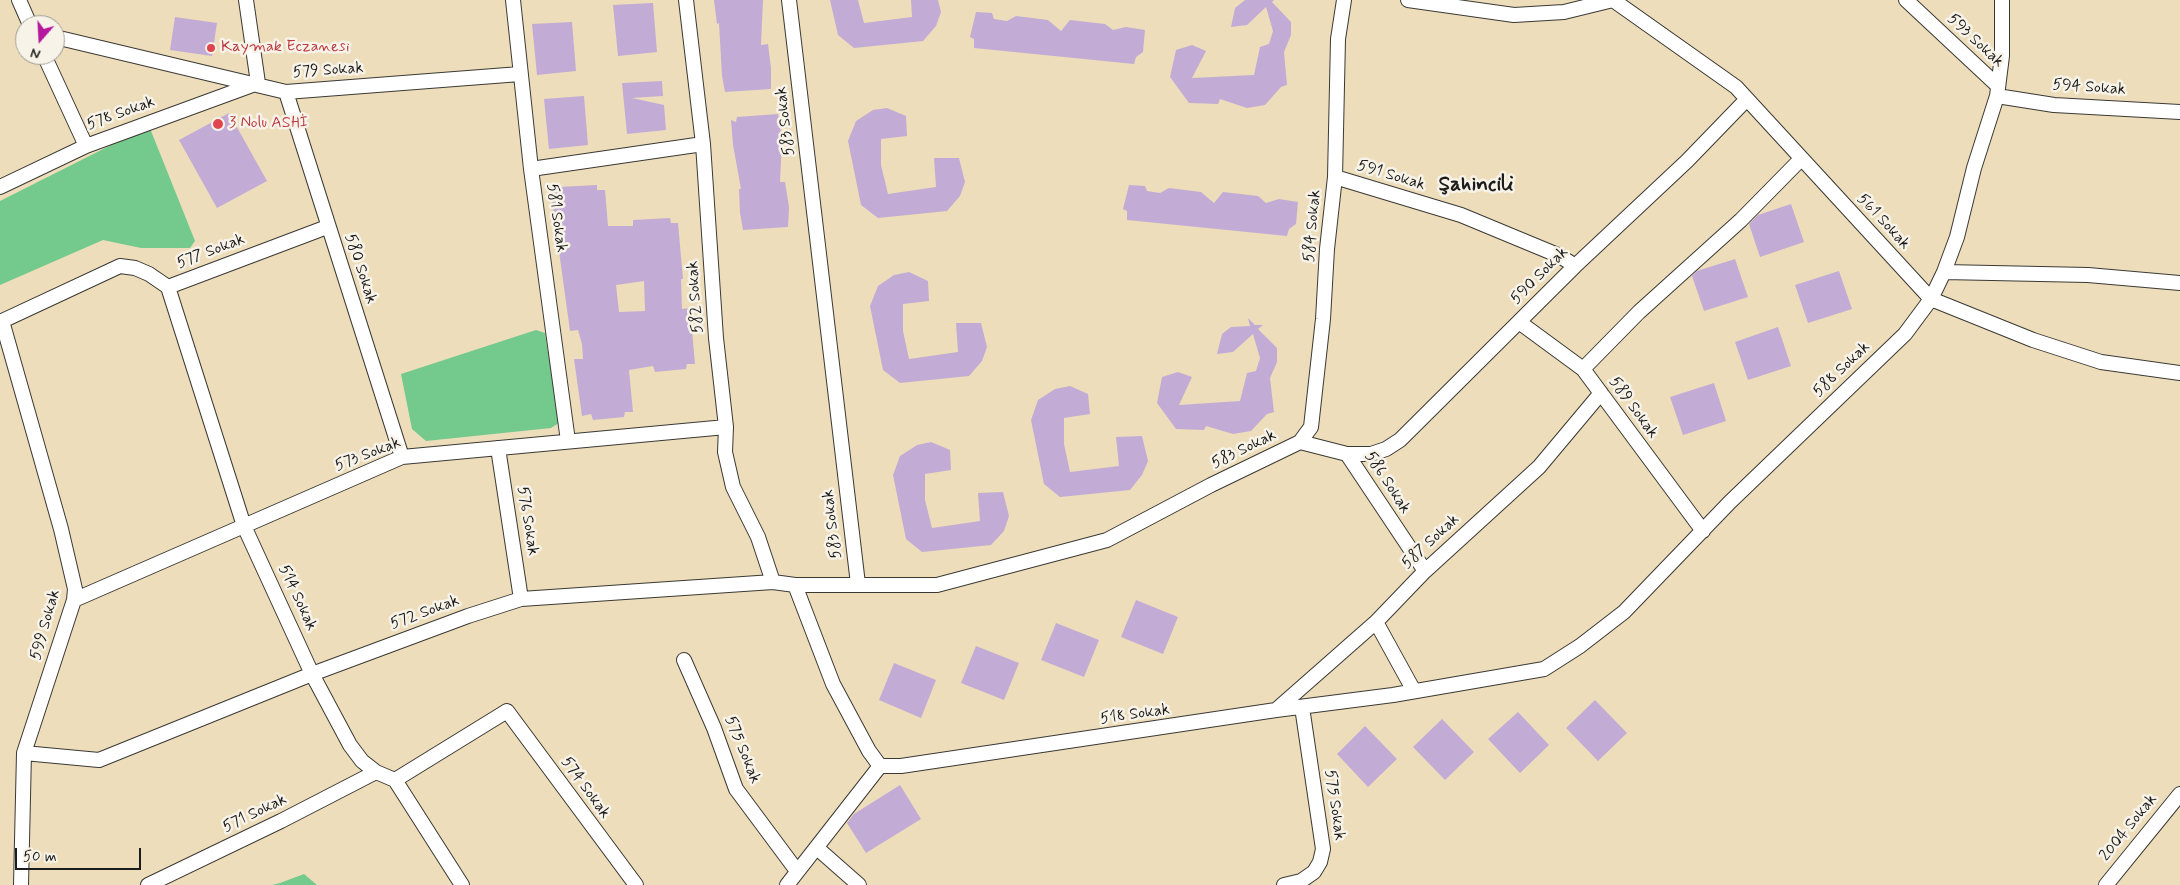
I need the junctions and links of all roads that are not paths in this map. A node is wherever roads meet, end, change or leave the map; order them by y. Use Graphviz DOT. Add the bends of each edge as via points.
graph roads {
  1 [pos="18,0"];
  2 [pos="246,0"];
  3 [pos="512,0"];
  4 [pos="686,0"];
  5 [pos="789,0"];
  6 [pos="1344,0"];
  7 [pos="1408,0"];
  8 [pos="1613,0"];
  9 [pos="1906,0"];
  10 [pos="2002,0"];
  11 [pos="25,15"];
  12 [pos="65,39"];
  13 [pos="49,65"];
  14 [pos="520,74"];
  15 [pos="258,84"];
  16 [pos="1998,91"];
  17 [pos="286,92"];
  18 [pos="1747,99"];
  19 [pos="2180,112"];
  20 [pos="703,144"];
  21 [pos="86,146"];
  22 [pos="1801,159"];
  23 [pos="531,169"];
  24 [pos="1335,178"];
  25 [pos="0,187"];
  26 [pos="327,227"];
  27 [pos="1574,266"];
  28 [pos="1944,272"];
  29 [pos="2180,283"];
  30 [pos="168,287"];
  31 [pos="1931,299"];
  32 [pos="1,322"];
  33 [pos="1519,322"];
  34 [pos="1583,369"];
  35 [pos="2180,373"];
  36 [pos="1601,392"];
  37 [pos="726,427"];
  38 [pos="568,441"];
  39 [pos="1296,444"];
  40 [pos="498,448"];
  41 [pos="1347,454"];
  42 [pos="402,458"];
  43 [pos="244,526"];
  44 [pos="1703,531"];
  45 [pos="1425,571"];
  46 [pos="773,582"];
  47 [pos="858,584"];
  48 [pos="796,585"];
  49 [pos="521,599"];
  50 [pos="74,600"];
  51 [pos="1376,622"];
  52 [pos="684,660"];
  53 [pos="1544,669"];
  54 [pos="312,674"];
  55 [pos="1414,691"];
  56 [pos="1302,707"];
  57 [pos="1276,710"];
  58 [pos="24,754"];
  59 [pos="880,766"];
  60 [pos="376,772"];
  61 [pos="395,780"];
  62 [pos="2180,794"];
  63 [pos="817,848"];
  64 [pos="797,871"];
  65 [pos="21,885"];
  66 [pos="148,885"];
  67 [pos="462,885"];
  68 [pos="636,885"];
  69 [pos="787,885"];
  70 [pos="859,885"];
  71 [pos="1284,885"];
  72 [pos="2106,885"];
  1 -- 11 [label="street"];
  2 -- 15 [label="street"];
  3 -- 14 [label="street, 581 Sokak"];
  4 -- 20 [label="street, 582 Sokak"];
  5 -- 47 [label="street, 583 Sokak"];
  6 -- 24 [label="street, 584 Sokak" via="1338,39"];
  7 -- 8 [label="street" via="1514,15 1564,12"];
  8 -- 18 [label="street, 561 Sokak" via="1736,87"];
  9 -- 16 [label="street, 593 Sokak"];
  10 -- 16 [label="street, 588 Sokak"];
  12 -- 15 [label="street, 579 Sokak"];
  13 -- 21 [label="street"];
  14 -- 17 [label="street, 579 Sokak"];
  14 -- 23 [label="street, 581 Sokak"];
  15 -- 17 [label="street, 579 Sokak"];
  15 -- 21 [label="street, 578 Sokak"];
  16 -- 19 [label="street, 594 Sokak" via="2054,105"];
  16 -- 28 [label="street, 588 Sokak"];
  17 -- 26 [label="street, 580 Sokak"];
  18 -- 22 [label="street, 561 Sokak"];
  18 -- 27 [label="street, 590 Sokak"];
  20 -- 23 [label="street"];
  20 -- 37 [label="street, 582 Sokak" via="716,338"];
  21 -- 25 [label="street, 578 Sokak"];
  22 -- 31 [label="street, 561 Sokak"];
  22 -- 34 [label="street"];
  23 -- 38 [label="street, 581 Sokak"];
  24 -- 27 [label="street, 591 Sokak" via="1461,215 1560,256"];
  24 -- 39 [label="street, 584 Sokak" via="1311,427"];
  26 -- 30 [label="street, 577 Sokak"];
  26 -- 42 [label="street, 580 Sokak"];
  27 -- 33 [label="street, 590 Sokak"];
  28 -- 29 [label="street" via="2088,275"];
  28 -- 31 [label="street, 588 Sokak"];
  30 -- 32 [label="street, 577 Sokak" via="150,274 120,266"];
  30 -- 43 [label="street, 514 Sokak"];
  31 -- 35 [label="street, 561 Sokak" via="2033,340 2102,362"];
  31 -- 44 [label="street, 588 Sokak" via="1905,334"];
  32 -- 50 [label="street, 599 Sokak" via="61,529 74,582"];
  33 -- 34 [label="street, 589 Sokak"];
  33 -- 41 [label="street, 590 Sokak" via="1400,440 1371,454"];
  34 -- 36 [label="street, 589 Sokak"];
  36 -- 44 [label="street, 589 Sokak"];
  36 -- 45 [label="street, 587 Sokak" via="1539,467"];
  37 -- 38 [label="street, 573 Sokak"];
  37 -- 46 [label="street, 582 Sokak" via="725,452 733,486 758,537"];
  38 -- 40 [label="street, 573 Sokak"];
  39 -- 41 [label="street, 586 Sokak"];
  39 -- 47 [label="street, 583 Sokak" via="1107,540 937,585"];
  40 -- 42 [label="street, 573 Sokak"];
  40 -- 49 [label="street, 576 Sokak"];
  41 -- 45 [label="street, 586 Sokak"];
  42 -- 43 [label="street, 573 Sokak"];
  43 -- 50 [label="street, 573 Sokak"];
  43 -- 54 [label="street, 514 Sokak"];
  44 -- 53 [label="street, 588 Sokak" via="1624,612"];
  45 -- 51 [label="street, 587 Sokak"];
  46 -- 48 [label="street, 572 Sokak"];
  46 -- 49 [label="street, 572 Sokak"];
  47 -- 48 [label="street, 572 Sokak"];
  48 -- 59 [label="street" via="833,684"];
  49 -- 54 [label="street, 572 Sokak"];
  50 -- 58 [label="street, 599 Sokak"];
  51 -- 55 [label="street"];
  51 -- 57 [label="street, 587 Sokak"];
  52 -- 64 [label="street, 575 Sokak" via="736,789"];
  53 -- 55 [label="street, 518 Sokak"];
  54 -- 58 [label="street, 572 Sokak" via="99,760"];
  54 -- 60 [label="street, 514 Sokak" via="350,745"];
  55 -- 56 [label="street, 518 Sokak"];
  56 -- 57 [label="street, 518 Sokak"];
  56 -- 71 [label="street, 575 Sokak" via="1323,849 1314,872 1301,881"];
  57 -- 59 [label="street, 518 Sokak" via="921,763"];
  58 -- 65 [label="street, 599 Sokak"];
  59 -- 63 [label="street"];
  60 -- 61 [label="street, 514 Sokak"];
  60 -- 66 [label="street, 571 Sokak"];
  61 -- 67 [label="street"];
  61 -- 68 [label="street, 574 Sokak" via="507,711"];
  62 -- 72 [label="street, 2004 Sokak"];
  63 -- 64 [label="street"];
  63 -- 70 [label="street"];
  64 -- 69 [label="street"];
}
